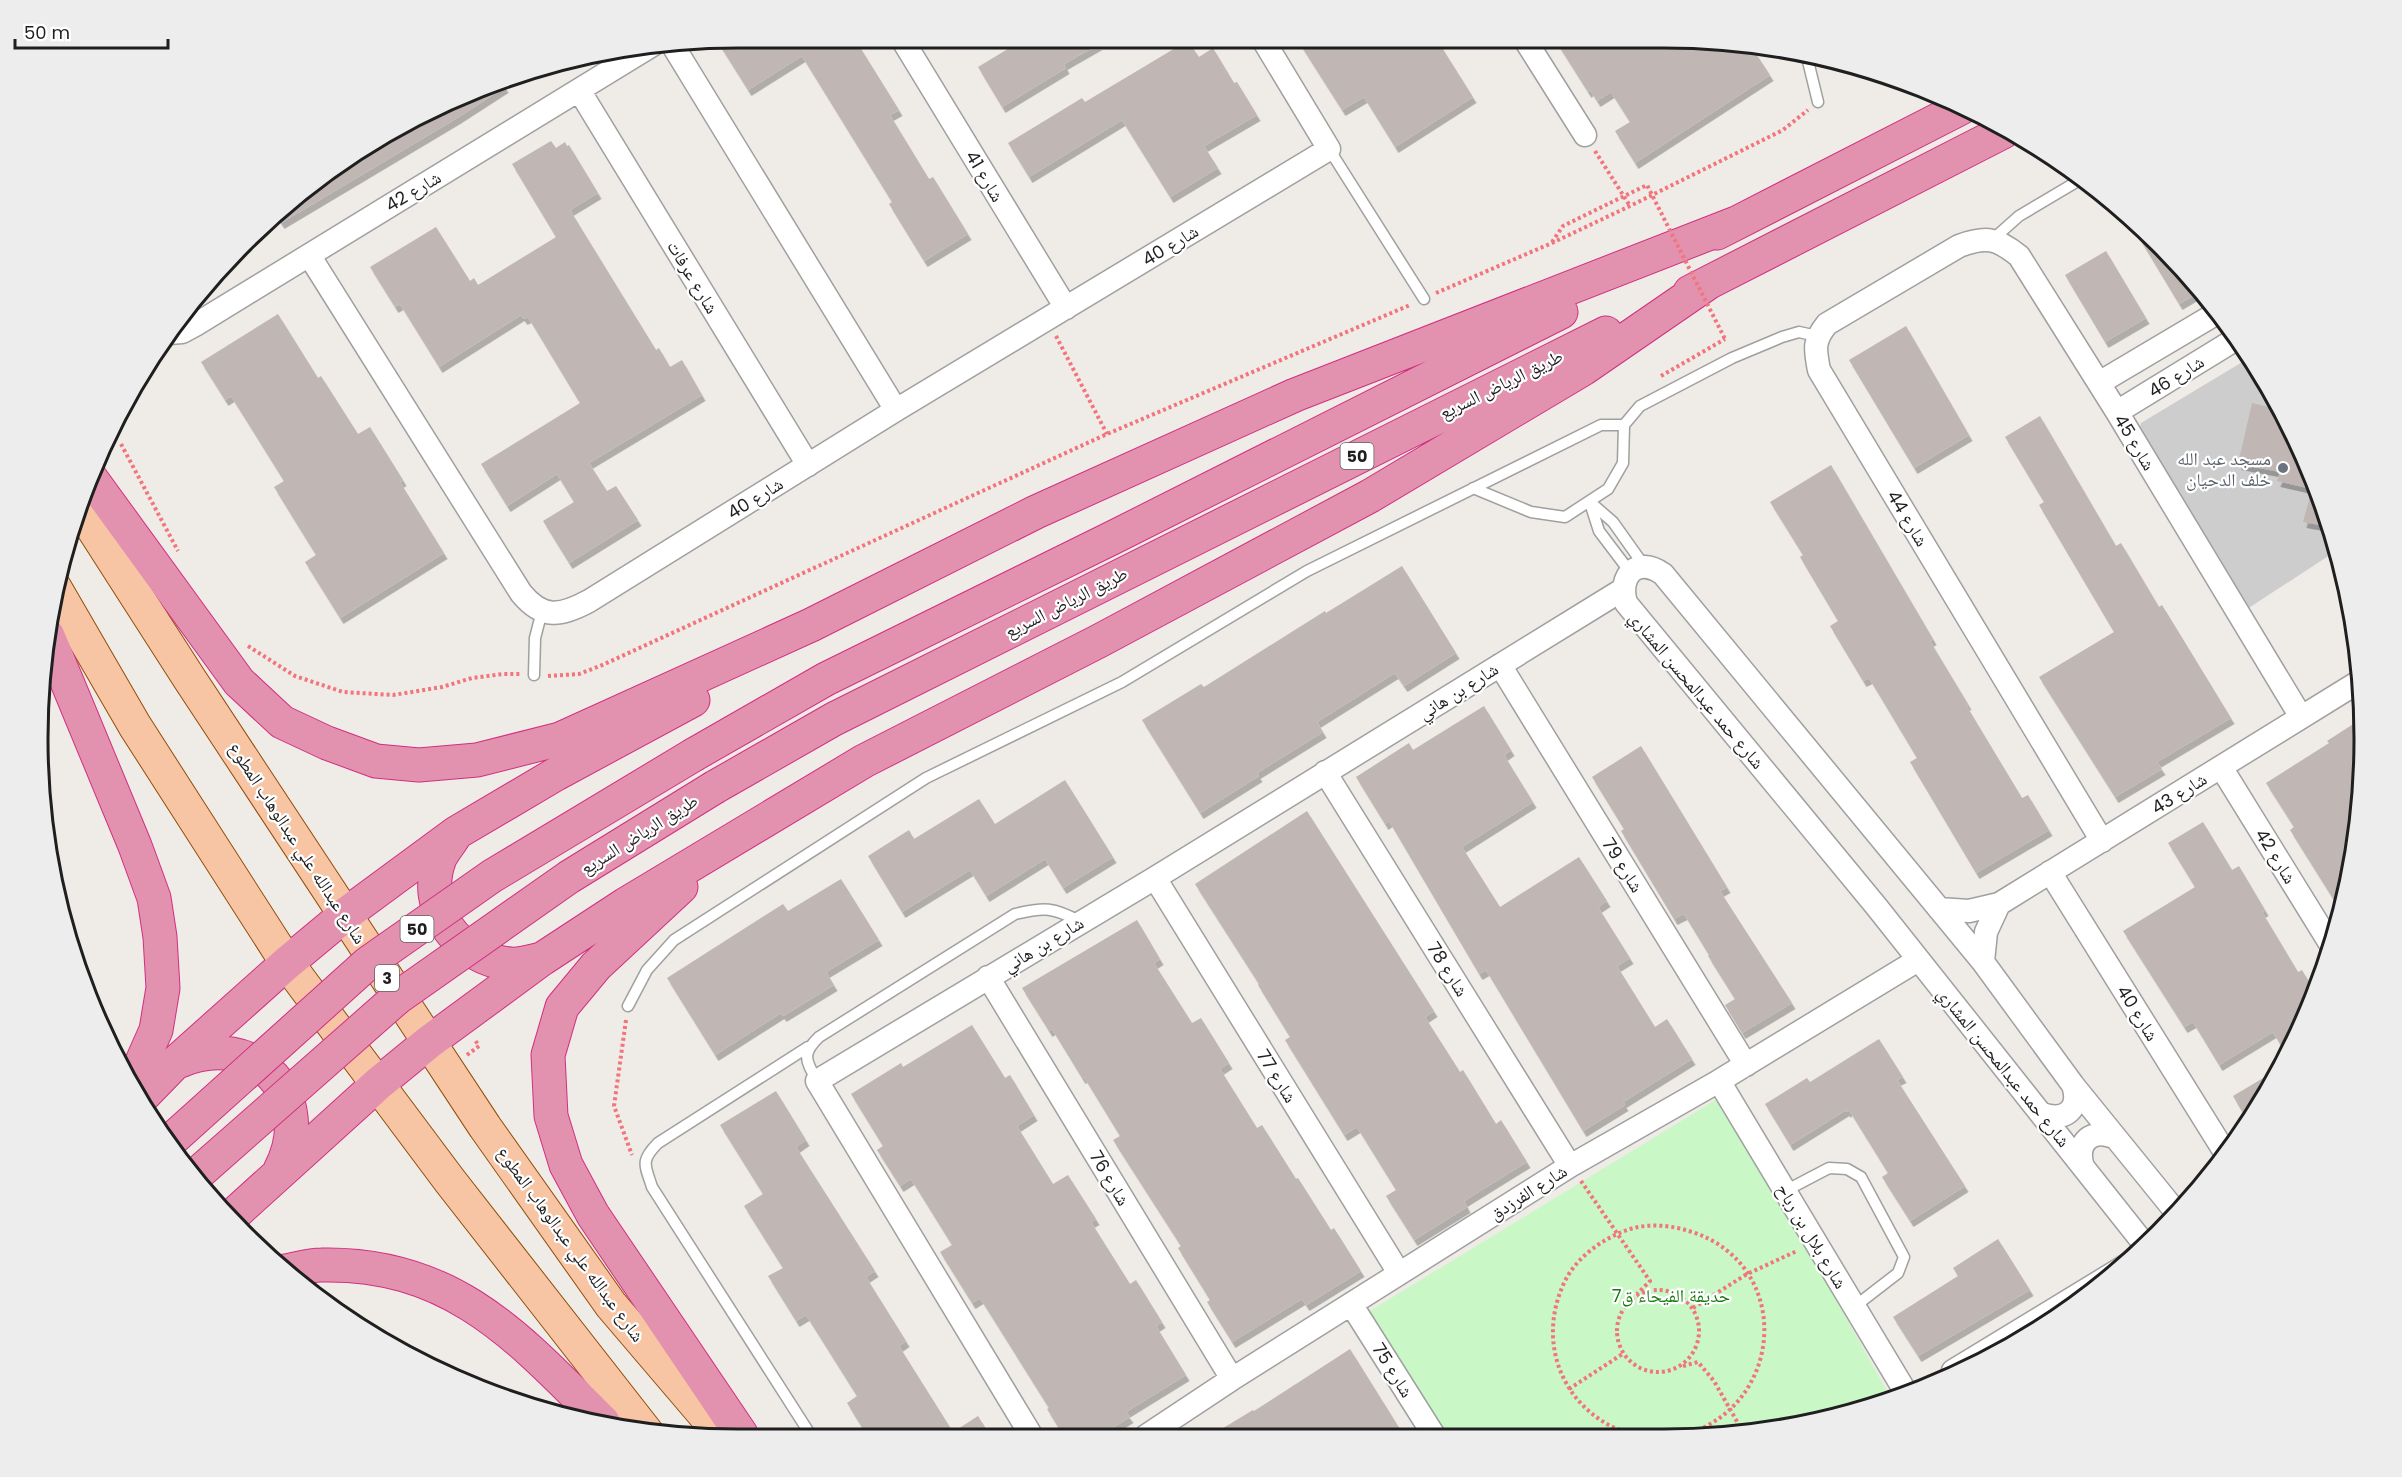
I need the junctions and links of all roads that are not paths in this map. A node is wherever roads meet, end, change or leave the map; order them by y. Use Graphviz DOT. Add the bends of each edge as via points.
graph roads {
  1 [pos="907,48"];
  2 [pos="1267,48"];
  3 [pos="1530,48"];
  4 [pos="676,51"];
  5 [pos="634,56"];
  6 [pos="1809,64"];
  7 [pos="579,90"];
  8 [pos="1818,102"];
  9 [pos="1953,112"];
  10 [pos="1585,135"];
  11 [pos="1998,135"];
  12 [pos="1329,149"];
  13 [pos="2074,184"];
  14 [pos="1736,223"];
  15 [pos="1992,240"];
  16 [pos="309,255"];
  17 [pos="1708,282"];
  18 [pos="1424,299"];
  19 [pos="1057,313"];
  20 [pos="2210,317"];
  21 [pos="181,332"];
  22 [pos="1817,336"];
  23 [pos="2229,343"];
  24 [pos="2098,383"];
  25 [pos="896,410"];
  26 [pos="2117,412"];
  27 [pos="1624,425"];
  28 [pos="808,465"];
  29 [pos="97,486"];
  30 [pos="1473,488"];
  31 [pos="1590,502"];
  32 [pos="85,516"];
  33 [pos="1632,576"];
  34 [pos="62,600"];
  35 [pos="542,611"];
  36 [pos="811,625"];
  37 [pos="54,650"];
  38 [pos="1500,665"];
  39 [pos="534,675"];
  40 [pos="2352,686"];
  41 [pos="2301,717"];
  42 [pos="2221,766"];
  43 [pos="1325,772"];
  44 [pos="456,833"];
  45 [pos="2102,841"];
  46 [pos="727,844"];
  47 [pos="2050,872"];
  48 [pos="1155,878"];
  49 [pos="1999,904"];
  50 [pos="1939,909"];
  51 [pos="346,914"];
  52 [pos="1081,922"];
  53 [pos="2325,935"];
  54 [pos="542,959"];
  55 [pos="1918,960"];
  56 [pos="1983,962"];
  57 [pos="287,963"];
  58 [pos="988,977"];
  59 [pos="628,1006"];
  60 [pos="429,1042"];
  61 [pos="808,1047"];
  62 [pos="175,1063"];
  63 [pos="1746,1065"];
  64 [pos="137,1077"];
  65 [pos="817,1081"];
  66 [pos="1719,1081"];
  67 [pos="379,1083"];
  68 [pos="2073,1085"];
  69 [pos="146,1093"];
  70 [pos="2042,1114"];
  71 [pos="175,1137"];
  72 [pos="2116,1138"];
  73 [pos="2221,1146"];
  74 [pos="1570,1166"];
  75 [pos="2083,1167"];
  76 [pos="201,1171"];
  77 [pos="278,1175"];
  78 [pos="1785,1191"];
  79 [pos="2171,1206"];
  80 [pos="236,1212"];
  81 [pos="2140,1238"];
  82 [pos="297,1269"];
  83 [pos="1399,1273"];
  84 [pos="1351,1304"];
  85 [pos="1854,1306"];
  86 [pos="1232,1379"];
  87 [pos="1902,1386"];
  88 [pos="595,1414"];
  89 [pos="638,1421"];
  90 [pos="716,1429"];
  91 [pos="738,1429"];
  92 [pos="807,1429"];
  93 [pos="1027,1429"];
  94 [pos="1157,1429"];
  95 [pos="1430,1429"];
  1 -- 19 [label="street, شارع 41"];
  2 -- 12 [label="street"];
  3 -- 10 [label="street"];
  4 -- 25 [label="street"];
  5 -- 7 [label="street, شارع 42"];
  6 -- 8 [label="lane"];
  7 -- 16 [label="street, شارع 42"];
  7 -- 28 [label="street, شارع عرفات"];
  9 -- 14 [label="highway, طريق الرياض السريع / 50"];
  11 -- 17 [label="highway, طريق الرياض السريع / 50"];
  12 -- 18 [label="lane"];
  12 -- 19 [label="street, شارع 40"];
  13 -- 15 [label="lane" via="2019,216"];
  14 -- 36 [label="highway" via="1295,395 1036,513"];
  14 -- 71 [label="highway, طريق الرياض السريع / 50, bridge" via="825,679 695,754 492,876 368,963"];
  15 -- 22 [label="street" via="1977,239 1959,246 1827,324"];
  15 -- 24 [label="street, شارع 45" via="2019,256"];
  16 -- 21 [label="street, شارع 42"];
  16 -- 35 [label="street" via="521,593"];
  17 -- 46 [label="highway" via="1583,369 1370,496 864,761"];
  17 -- 76 [label="highway, طريق الرياض السريع / 50, bridge" via="834,718 715,787 569,877 397,998"];
  19 -- 25 [label="street, شارع 40"];
  20 -- 24 [label="street, شارع 46"];
  22 -- 27 [label="lane" via="1799,332 1732,358 1640,406"];
  22 -- 45 [label="street, شارع 44" via="1819,370"];
  23 -- 26 [label="street, شارع 46"];
  24 -- 26 [label="street, شارع 45"];
  25 -- 28 [label="street, شارع 40"];
  26 -- 41 [label="street, شارع 45"];
  27 -- 30 [label="lane" via="1601,425"];
  27 -- 31 [label="lane" via="1623,463 1608,489"];
  28 -- 35 [label="street, شارع 40" via="573,610 557,614"];
  29 -- 36 [label="highway" via="239,682 282,722 376,761 419,765 477,760 560,739"];
  30 -- 31 [label="lane" via="1532,512 1565,517"];
  30 -- 59 [label="lane" via="1307,571 1122,682 926,778 674,940 647,970"];
  31 -- 33 [label="lane" via="1599,531"];
  31 -- 33 [label="lane" via="1612,522"];
  32 -- 51 [label="main road, شارع عبدالله علي عبدالوهاب المطوع / 3"];
  33 -- 38 [label="street, شارع بن هاني"];
  33 -- 50 [label="street" via="1655,569 1663,574"];
  33 -- 55 [label="street, شارع حمد عبدالمحسن المشاري" via="1626,603"];
  34 -- 57 [label="main road" via="135,726"];
  35 -- 39 [label="lane" via="535,638"];
  36 -- 44 [label="highway" via="712,690"];
  37 -- 64 [label="highway" via="154,898 163,988 156,1030"];
  38 -- 43 [label="street, شارع بن هاني"];
  38 -- 63 [label="street, شارع 79"];
  40 -- 41 [label="street, شارع 43"];
  41 -- 42 [label="street, شارع 43"];
  42 -- 45 [label="street, شارع 43"];
  42 -- 53 [label="street, شارع 42"];
  43 -- 48 [label="street, شارع بن هاني"];
  43 -- 74 [label="street, شارع 78"];
  44 -- 51 [label="highway"];
  44 -- 54 [label="highway" via="440,859 435,888 441,917 458,942 483,959 512,965"];
  45 -- 47 [label="street, شارع 43"];
  46 -- 54 [label="highway"];
  46 -- 91 [label="highway" via="590,974 562,1007 548,1055 551,1116 566,1165 593,1215"];
  47 -- 49 [label="street, شارع 43"];
  47 -- 73 [label="street, شارع 40"];
  48 -- 52 [label="street, شارع بن هاني"];
  48 -- 83 [label="street, شارع 77"];
  49 -- 50 [label="street, شارع 43" via="1969,911"];
  49 -- 56 [label="street" via="1986,932"];
  50 -- 56 [label="street"];
  51 -- 57 [label="highway"];
  51 -- 60 [label="main road, شارع عبدالله علي عبدالوهاب المطوع / 3"];
  52 -- 58 [label="street, شارع بن هاني"];
  52 -- 61 [label="lane" via="1059,910 1015,914"];
  54 -- 60 [label="highway"];
  55 -- 63 [label="street, شارع الفرزدق"];
  55 -- 70 [label="street, شارع حمد عبدالمحسن المشاري"];
  56 -- 68 [label="street"];
  57 -- 62 [label="highway"];
  57 -- 67 [label="main road"];
  58 -- 65 [label="street, شارع بن هاني"];
  58 -- 86 [label="street, شارع 76"];
  60 -- 67 [label="highway"];
  60 -- 90 [label="main road, شارع عبدالله علي عبدالوهاب المطوع / 3" via="611,1305"];
  61 -- 65 [label="lane" via="806,1055"];
  61 -- 92 [label="lane" via="658,1143 646,1154 644,1164 652,1187"];
  62 -- 69 [label="highway"];
  62 -- 77 [label="highway" via="197,1054 220,1051 243,1056 264,1068 280,1085 290,1107 293,1131 289,1154"];
  63 -- 66 [label="street, شارع الفرزدق"];
  65 -- 93 [label="street"];
  66 -- 74 [label="street, شارع الفرزدق"];
  66 -- 78 [label="street, شارع بلال بن رباح"];
  67 -- 77 [label="highway"];
  67 -- 89 [label="main road" via="450,1181"];
  68 -- 70 [label="street" via="2076,1094 2069,1112 2061,1117"];
  68 -- 72 [label="street"];
  70 -- 75 [label="street, شارع حمد عبدالمحسن المشاري"];
  72 -- 75 [label="street" via="2097,1134 2088,1139 2080,1157"];
  72 -- 79 [label="street"];
  74 -- 83 [label="street, شارع الفرزدق"];
  75 -- 81 [label="street, شارع حمد عبدالمحسن المشاري"];
  77 -- 80 [label="highway"];
  78 -- 85 [label="street, شارع بلال بن رباح"];
  78 -- 85 [label="lane" via="1829,1167 1847,1169 1861,1177 1904,1257 1898,1273"];
  82 -- 88 [label="highway" via="320,1265 379,1268 428,1282 473,1305 519,1339"];
  83 -- 84 [label="street, شارع الفرزدق"];
  84 -- 86 [label="street, شارع الفرزدق"];
  84 -- 95 [label="street, شارع 75"];
  85 -- 87 [label="street, شارع بلال بن رباح"];
  86 -- 94 [label="street, شارع الفرزدق"];
}
